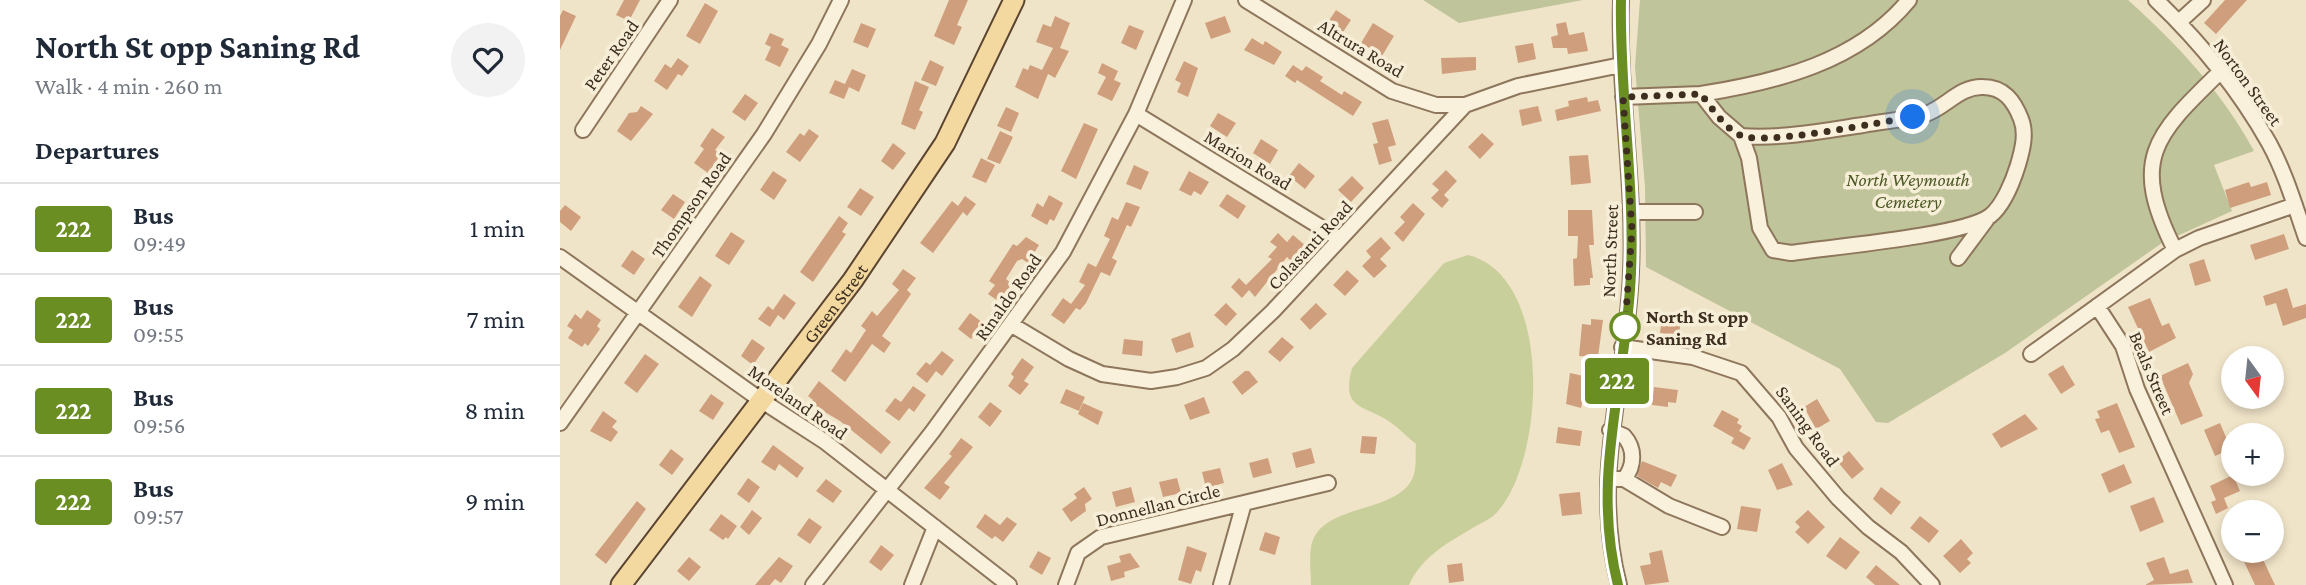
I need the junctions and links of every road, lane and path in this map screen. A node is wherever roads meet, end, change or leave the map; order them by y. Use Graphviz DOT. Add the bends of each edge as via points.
graph roads {
  1 [pos="670,0"];
  2 [pos="841,0"];
  3 [pos="1014,0"];
  4 [pos="1184,0"];
  5 [pos="1245,0"];
  6 [pos="1621,0"];
  7 [pos="1909,0"];
  8 [pos="2156,0"];
  9 [pos="2203,0"];
  10 [pos="2179,22"];
  11 [pos="1621,65"];
  12 [pos="2220,72"];
  13 [pos="1701,94"];
  14 [pos="1623,97"];
  15 [pos="1465,105"];
  16 [pos="1136,114"];
  17 [pos="583,131"];
  18 [pos="1741,136"];
  19 [pos="2295,205"];
  20 [pos="1632,212"];
  21 [pos="1695,212"];
  22 [pos="1987,218"];
  23 [pos="2306,238"];
  24 [pos="1340,239"];
  25 [pos="2175,250"];
  26 [pos="560,257"];
  27 [pos="1958,258"];
  28 [pos="2097,306"];
  29 [pos="640,311"];
  30 [pos="1012,325"];
  31 [pos="1622,347"];
  32 [pos="2031,354"];
  33 [pos="762,401"];
  34 [pos="560,423"];
  35 [pos="1610,430"];
  36 [pos="1625,479"];
  37 [pos="1607,480"];
  38 [pos="1328,483"];
  39 [pos="886,491"];
  40 [pos="1244,503"];
  41 [pos="934,527"];
  42 [pos="1722,527"];
  43 [pos="621,585"];
  44 [pos="813,585"];
  45 [pos="912,585"];
  46 [pos="1009,585"];
  47 [pos="1066,585"];
  48 [pos="1221,585"];
  49 [pos="1619,585"];
  50 [pos="1932,585"];
  51 [pos="2225,585"];
  1 -- 17 [label="street, Peter Road"];
  2 -- 29 [label="street, Thompson Road" via="764,134"];
  3 -- 33 [label="main road, Green Street" via="945,143 853,280"];
  4 -- 16 [label="street, Rinaldo Road"];
  5 -- 15 [label="street, Altrura Road" via="1392,91 1436,105"];
  6 -- 11 [label="street, North Street"];
  7 -- 13 [label="street" via="1867,38 1830,60 1792,74"];
  8 -- 10 [label="street, Norton Street"];
  9 -- 10 [label="street"];
  10 -- 12 [label="street, Norton Street"];
  11 -- 14 [label="street, North Street"];
  11 -- 15 [label="street, Colasanti Road" via="1518,86"];
  12 -- 19 [label="street, Norton Street" via="2269,144"];
  12 -- 25 [label="street" via="2158,139 2152,180 2159,215"];
  13 -- 14 [label="street"];
  13 -- 18 [label="street"];
  14 -- 20 [label="street, North Street"];
  15 -- 24 [label="street, Colasanti Road"];
  16 -- 24 [label="street, Marion Road"];
  16 -- 30 [label="street, Rinaldo Road" via="1063,252"];
  18 -- 22 [label="street" via="1760,228 1773,250 1791,253 1940,232"];
  18 -- 22 [label="street" via="1791,136 1913,117 1937,109 1966,90 1996,89 2015,104 2023,123 2023,145 2009,187"];
  19 -- 23 [label="street, Norton Street"];
  19 -- 25 [label="street"];
  20 -- 21 [label="street"];
  20 -- 31 [label="street, North Street" via="1631,276"];
  22 -- 27 [label="street"];
  24 -- 30 [label="street, Colasanti Road" via="1233,349 1206,368 1177,377 1151,381 1102,374"];
  25 -- 28 [label="street"];
  26 -- 29 [label="street, Moreland Road"];
  28 -- 32 [label="street"];
  28 -- 51 [label="street, Beals Street" via="2123,346 2137,389"];
  29 -- 33 [label="street, Moreland Road"];
  29 -- 34 [label="street, Thompson Road"];
  30 -- 39 [label="street, Rinaldo Road"];
  31 -- 35 [label="street, North Street"];
  31 -- 50 [label="street, Saning Road" via="1693,357 1741,373 1838,498"];
  33 -- 39 [label="street, Moreland Road" via="824,441"];
  33 -- 43 [label="main road, Green Street"];
  35 -- 36 [label="street" via="1624,436 1631,446 1631,467"];
  35 -- 37 [label="street, North Street"];
  36 -- 37 [label="street"];
  36 -- 42 [label="street" via="1669,506"];
  37 -- 49 [label="street, North Street" via="1608,523"];
  38 -- 40 [label="street, Donnellan Circle"];
  39 -- 41 [label="street, Moreland Road"];
  39 -- 44 [label="street, Rinaldo Road"];
  40 -- 47 [label="street, Donnellan Circle" via="1101,537 1078,553"];
  40 -- 48 [label="street, Donnellan Circle"];
  41 -- 45 [label="street"];
  41 -- 46 [label="street, Moreland Road"];
}
